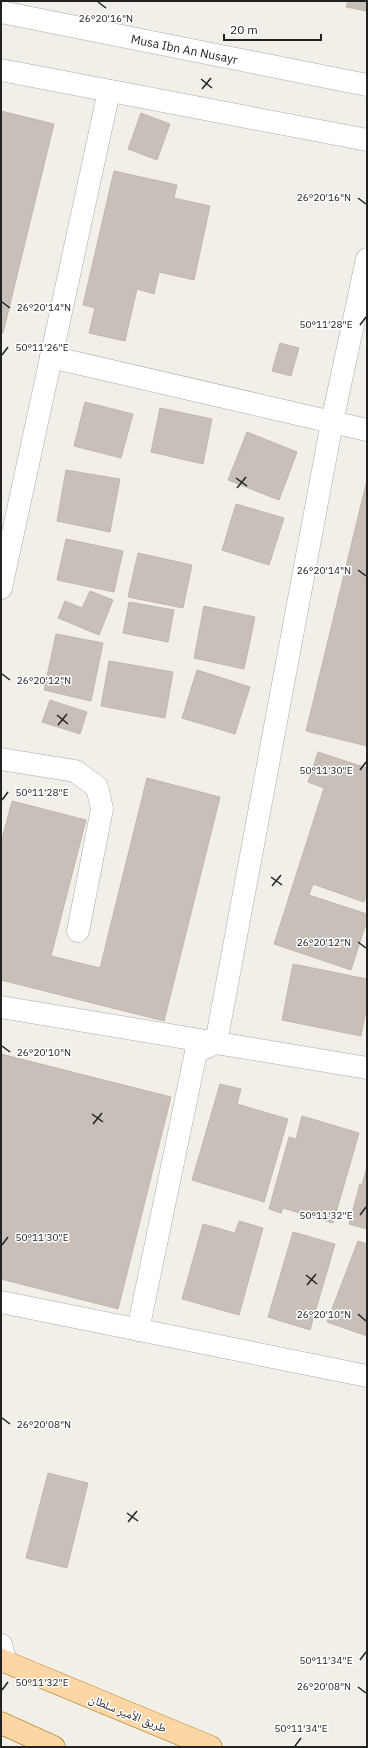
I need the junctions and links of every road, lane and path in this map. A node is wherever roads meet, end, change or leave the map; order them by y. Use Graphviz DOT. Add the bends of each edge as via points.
graph roads {
  1 [pos="1,12"];
  2 [pos="1,70"];
  3 [pos="367,85"];
  4 [pos="109,91"];
  5 [pos="367,140"];
  6 [pos="367,259"];
  7 [pos="51,357"];
  8 [pos="332,422"];
  9 [pos="367,430"];
  10 [pos="1,588"];
  11 [pos="1,759"];
  12 [pos="78,931"];
  13 [pos="1,1007"];
  14 [pos="216,1043"];
  15 [pos="367,1068"];
  16 [pos="1,1302"];
  17 [pos="138,1330"];
  18 [pos="367,1376"];
  19 [pos="3,1656"];
  20 [pos="1,1723"];
  21 [pos="54,1747"];
  22 [pos="211,1747"];
  1 -- 3 [label="street, Musa Ibn An Nusayr"];
  2 -- 4 [label="street"];
  4 -- 5 [label="street"];
  4 -- 7 [label="street"];
  6 -- 8 [label="street"];
  7 -- 8 [label="street"];
  7 -- 10 [label="street"];
  8 -- 9 [label="street"];
  8 -- 14 [label="street"];
  11 -- 12 [label="street" via="75,772 97,787 102,809"];
  13 -- 14 [label="street"];
  14 -- 15 [label="street"];
  14 -- 17 [label="street" via="196,1052"];
  16 -- 17 [label="street"];
  17 -- 18 [label="street"];
  19 -- 22 [label="main road, طريق الأمير سلطان"];
  20 -- 21 [label="main road"];
}
